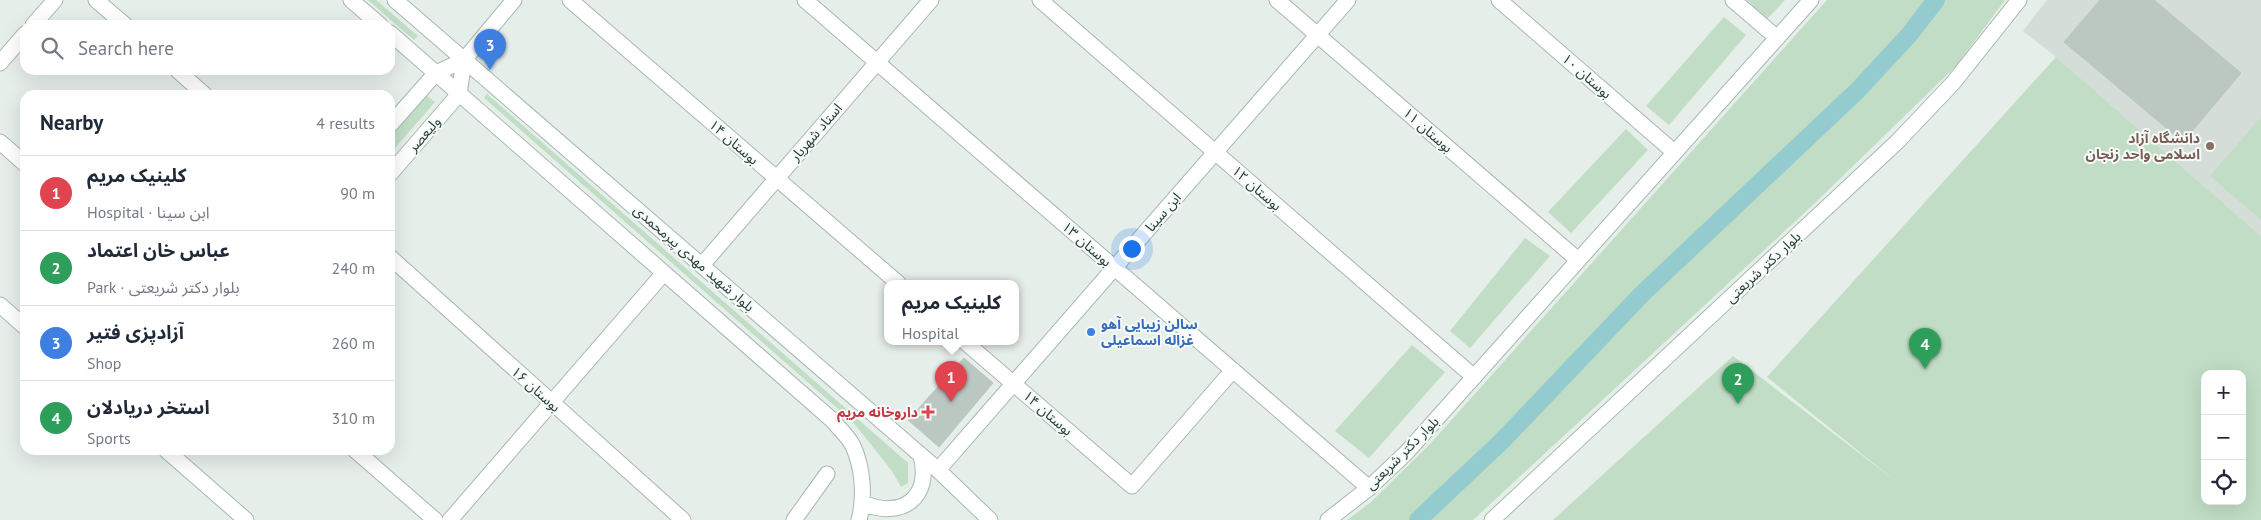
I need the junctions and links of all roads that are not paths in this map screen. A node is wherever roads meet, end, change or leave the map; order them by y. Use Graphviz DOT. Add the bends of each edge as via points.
graph roads {
  1 [pos="55,0"];
  2 [pos="96,0"];
  3 [pos="351,0"];
  4 [pos="395,0"];
  5 [pos="514,0"];
  6 [pos="570,0"];
  7 [pos="805,0"];
  8 [pos="931,0"];
  9 [pos="1040,0"];
  10 [pos="1277,0"];
  11 [pos="1348,0"];
  12 [pos="1499,0"];
  13 [pos="1733,0"];
  14 [pos="1811,0"];
  15 [pos="2019,0"];
  16 [pos="37,20"];
  17 [pos="119,20"];
  18 [pos="374,20"];
  19 [pos="1318,35"];
  20 [pos="1776,37"];
  21 [pos="395,38"];
  22 [pos="20,40"];
  23 [pos="464,60"];
  24 [pos="0,62"];
  25 [pos="877,62"];
  26 [pos="436,73"];
  27 [pos="183,75"];
  28 [pos="199,90"];
  29 [pos="459,94"];
  30 [pos="395,119"];
  31 [pos="0,142"];
  32 [pos="1216,152"];
  33 [pos="1674,152"];
  34 [pos="20,160"];
  35 [pos="395,168"];
  36 [pos="777,178"];
  37 [pos="1578,260"];
  38 [pos="395,261"];
  39 [pos="702,265"];
  40 [pos="1115,268"];
  41 [pos="663,274"];
  42 [pos="895,280"];
  43 [pos="0,305"];
  44 [pos="20,322"];
  45 [pos="969,345"];
  46 [pos="1233,370"];
  47 [pos="1474,377"];
  48 [pos="1014,384"];
  49 [pos="552,402"];
  50 [pos="172,455"];
  51 [pos="361,455"];
  52 [pos="921,456"];
  53 [pos="938,470"];
  54 [pos="827,474"];
  55 [pos="1369,488"];
  56 [pos="864,504"];
  57 [pos="246,520"];
  58 [pos="435,520"];
  59 [pos="450,520"];
  60 [pos="683,520"];
  61 [pos="794,520"];
  62 [pos="859,520"];
  63 [pos="990,520"];
  64 [pos="1328,520"];
  65 [pos="1492,520"];
  1 -- 16 [label="street"];
  2 -- 17 [label="street"];
  3 -- 18 [label="street"];
  4 -- 23 [label="street, بلوار شهید مهدی پیرمحمدی"];
  5 -- 23 [label="street"];
  6 -- 36 [label="street, بوستان ۱۴"];
  7 -- 25 [label="street, بوستان ۱۳"];
  8 -- 25 [label="street, استاد شهریار"];
  9 -- 32 [label="street, بوستان ۱۲"];
  10 -- 19 [label="street, بوستان ۱۱"];
  11 -- 19 [label="street, ابن سینا"];
  12 -- 33 [label="street, بوستان ۱۰"];
  13 -- 20 [label="street"];
  14 -- 20 [label="street, بلوار دکتر شریعتی"];
  15 -- 65 [label="street, بلوار دکتر شریعتی" via="1953,83 1897,142"];
  19 -- 32 [label="street, ابن سینا"];
  19 -- 37 [label="street, بوستان ۱۱"];
  20 -- 33 [label="street, بلوار دکتر شریعتی"];
  21 -- 26 [label="street"];
  22 -- 24 [label="street"];
  23 -- 26 [label="street"];
  23 -- 29 [label="street"];
  23 -- 39 [label="street, بلوار شهید مهدی پیرمحمدی"];
  25 -- 36 [label="street, استاد شهریار"];
  25 -- 40 [label="street, بوستان ۱۳"];
  26 -- 29 [label="street"];
  26 -- 30 [label="street"];
  27 -- 28 [label="street"];
  29 -- 35 [label="street, ولیعصر"];
  29 -- 41 [label="street"];
  31 -- 34 [label="street"];
  32 -- 40 [label="street, ابن سینا"];
  32 -- 47 [label="street, بوستان ۱۲"];
  33 -- 37 [label="street, بلوار دکتر شریعتی"];
  36 -- 39 [label="street, استاد شهریار"];
  36 -- 42 [label="street, بوستان ۱۴"];
  37 -- 47 [label="street, بلوار دکتر شریعتی"];
  38 -- 49 [label="street, بوستان ۱۶"];
  39 -- 52 [label="street, بلوار شهید مهدی پیرمحمدی"];
  40 -- 46 [label="street, بوستان ۱۳"];
  40 -- 48 [label="street, ابن سینا"];
  41 -- 49 [label="street"];
  41 -- 56 [label="street" via="831,419 853,445"];
  43 -- 44 [label="street"];
  45 -- 48 [label="street, بوستان ۱۴"];
  46 -- 48 [label="street, بوستان ۱۴" via="1132,486"];
  46 -- 55 [label="street, بوستان ۱۳"];
  47 -- 55 [label="street, بلوار دکتر شریعتی" via="1406,453"];
  48 -- 53 [label="street, ابن سینا"];
  49 -- 59 [label="street"];
  49 -- 60 [label="street, بوستان ۱۶"];
  50 -- 57 [label="street"];
  51 -- 58 [label="street"];
  52 -- 53 [label="street, بلوار شهید مهدی پیرمحمدی"];
  52 -- 56 [label="street" via="925,470 923,484 916,497 891,511 876,510"];
  53 -- 63 [label="street, بلوار شهید مهدی پیرمحمدی"];
  54 -- 61 [label="street"];
  55 -- 64 [label="street, بلوار دکتر شریعتی"];
  56 -- 62 [label="street"];
}
